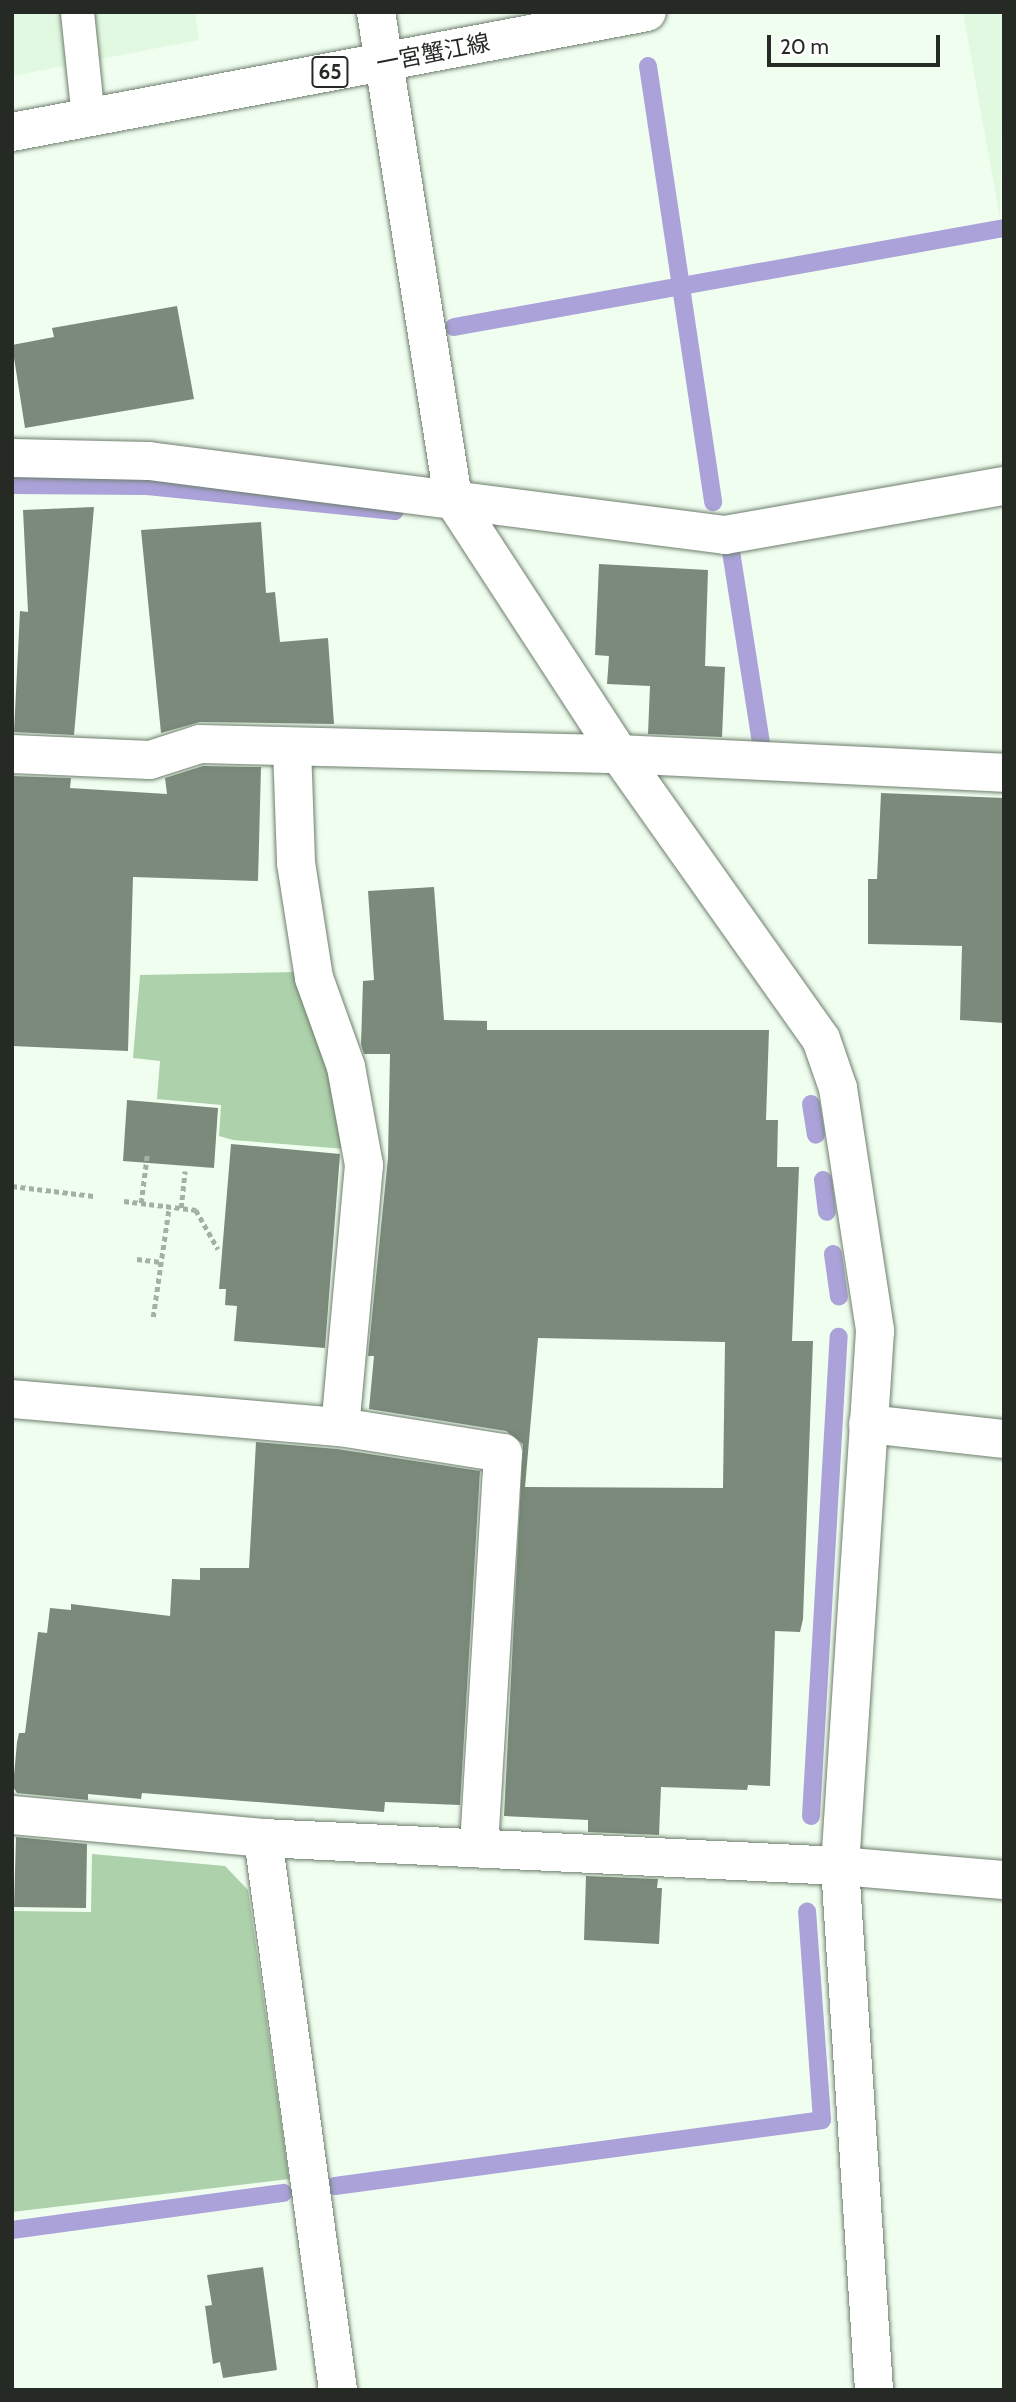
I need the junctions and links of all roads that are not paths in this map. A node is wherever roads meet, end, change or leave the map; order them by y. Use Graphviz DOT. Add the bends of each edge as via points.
graph roads {
  1 [pos="77,12"];
  2 [pos="376,12"];
  3 [pos="647,12"];
  4 [pos="384,62"];
  5 [pos="88,118"];
  6 [pos="12,132"];
  7 [pos="12,458"];
  8 [pos="1004,486"];
  9 [pos="453,499"];
  10 [pos="292,747"];
  11 [pos="12,754"];
  12 [pos="619,754"];
  13 [pos="1004,773"];
  14 [pos="12,1399"];
  15 [pos="867,1424"];
  16 [pos="340,1427"];
  17 [pos="1004,1439"];
  18 [pos="12,1815"];
  19 [pos="263,1838"];
  20 [pos="479,1848"];
  21 [pos="840,1866"];
  22 [pos="1004,1880"];
  23 [pos="338,2390"];
  24 [pos="874,2390"];
  1 -- 5 [label="lane"];
  2 -- 4 [label="street"];
  3 -- 4 [label="street, 一宮蟹江線 / 65"];
  4 -- 5 [label="street, 一宮蟹江線 / 65"];
  4 -- 9 [label="street"];
  5 -- 6 [label="street, 一宮蟹江線 / 65"];
  7 -- 9 [label="street" via="149,461"];
  8 -- 9 [label="street" via="724,535"];
  9 -- 12 [label="street"];
  10 -- 11 [label="street" via="200,744 150,760"];
  10 -- 12 [label="street"];
  10 -- 16 [label="street" via="296,863 314,978 346,1067 364,1165"];
  12 -- 13 [label="street"];
  12 -- 15 [label="street" via="821,1039 838,1088 874,1331"];
  14 -- 16 [label="street"];
  15 -- 17 [label="street"];
  15 -- 21 [label="street"];
  16 -- 20 [label="street" via="503,1453"];
  18 -- 19 [label="street"];
  19 -- 20 [label="street"];
  19 -- 23 [label="street"];
  20 -- 21 [label="street"];
  21 -- 22 [label="street"];
  21 -- 24 [label="street"];
}
